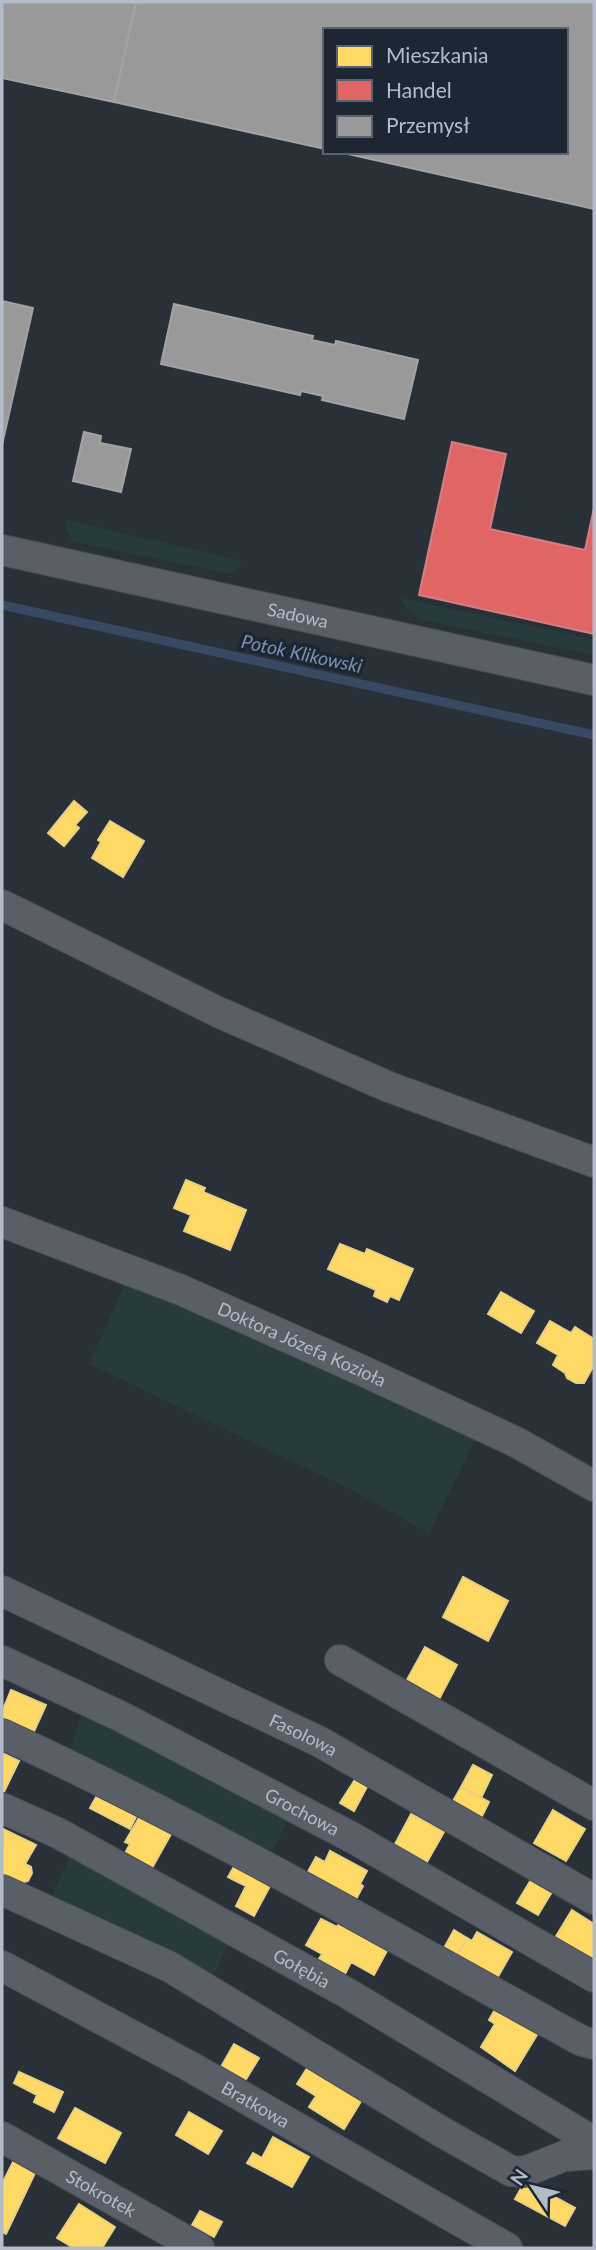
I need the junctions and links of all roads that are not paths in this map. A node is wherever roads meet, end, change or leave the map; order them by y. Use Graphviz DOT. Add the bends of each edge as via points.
graph roads {
  1 [pos="2,550"];
  2 [pos="594,680"];
  3 [pos="2,905"];
  4 [pos="594,1161"];
  5 [pos="2,1222"];
  6 [pos="594,1486"];
  7 [pos="2,1591"];
  8 [pos="340,1660"];
  9 [pos="2,1661"];
  10 [pos="2,1734"];
  11 [pos="594,1805"];
  12 [pos="2,1808"];
  13 [pos="2,1890"];
  14 [pos="594,1899"];
  15 [pos="2,1966"];
  16 [pos="594,1977"];
  17 [pos="594,2044"];
  18 [pos="2,2137"];
  19 [pos="594,2142"];
  20 [pos="594,2154"];
  21 [pos="199,2248"];
  22 [pos="507,2248"];
  1 -- 2 [label="street, Sadowa"];
  3 -- 4 [label="street" via="218,1012 388,1087"];
  5 -- 6 [label="street, Doktora Józefa Kozioła" via="181,1290 325,1354 516,1442"];
  7 -- 14 [label="street, Fasolowa" via="320,1742"];
  8 -- 11 [label="street"];
  9 -- 16 [label="street, Grochowa" via="122,1717 353,1838"];
  10 -- 17 [label="street" via="93,1775 278,1871"];
  12 -- 19 [label="street, Gołębia" via="58,1833 347,1993"];
  13 -- 20 [label="street" via="170,1968 511,2171 524,2172 564,2156"];
  15 -- 22 [label="street, Bratkowa" via="202,2073"];
  18 -- 21 [label="street, Stokrotek"];
}
